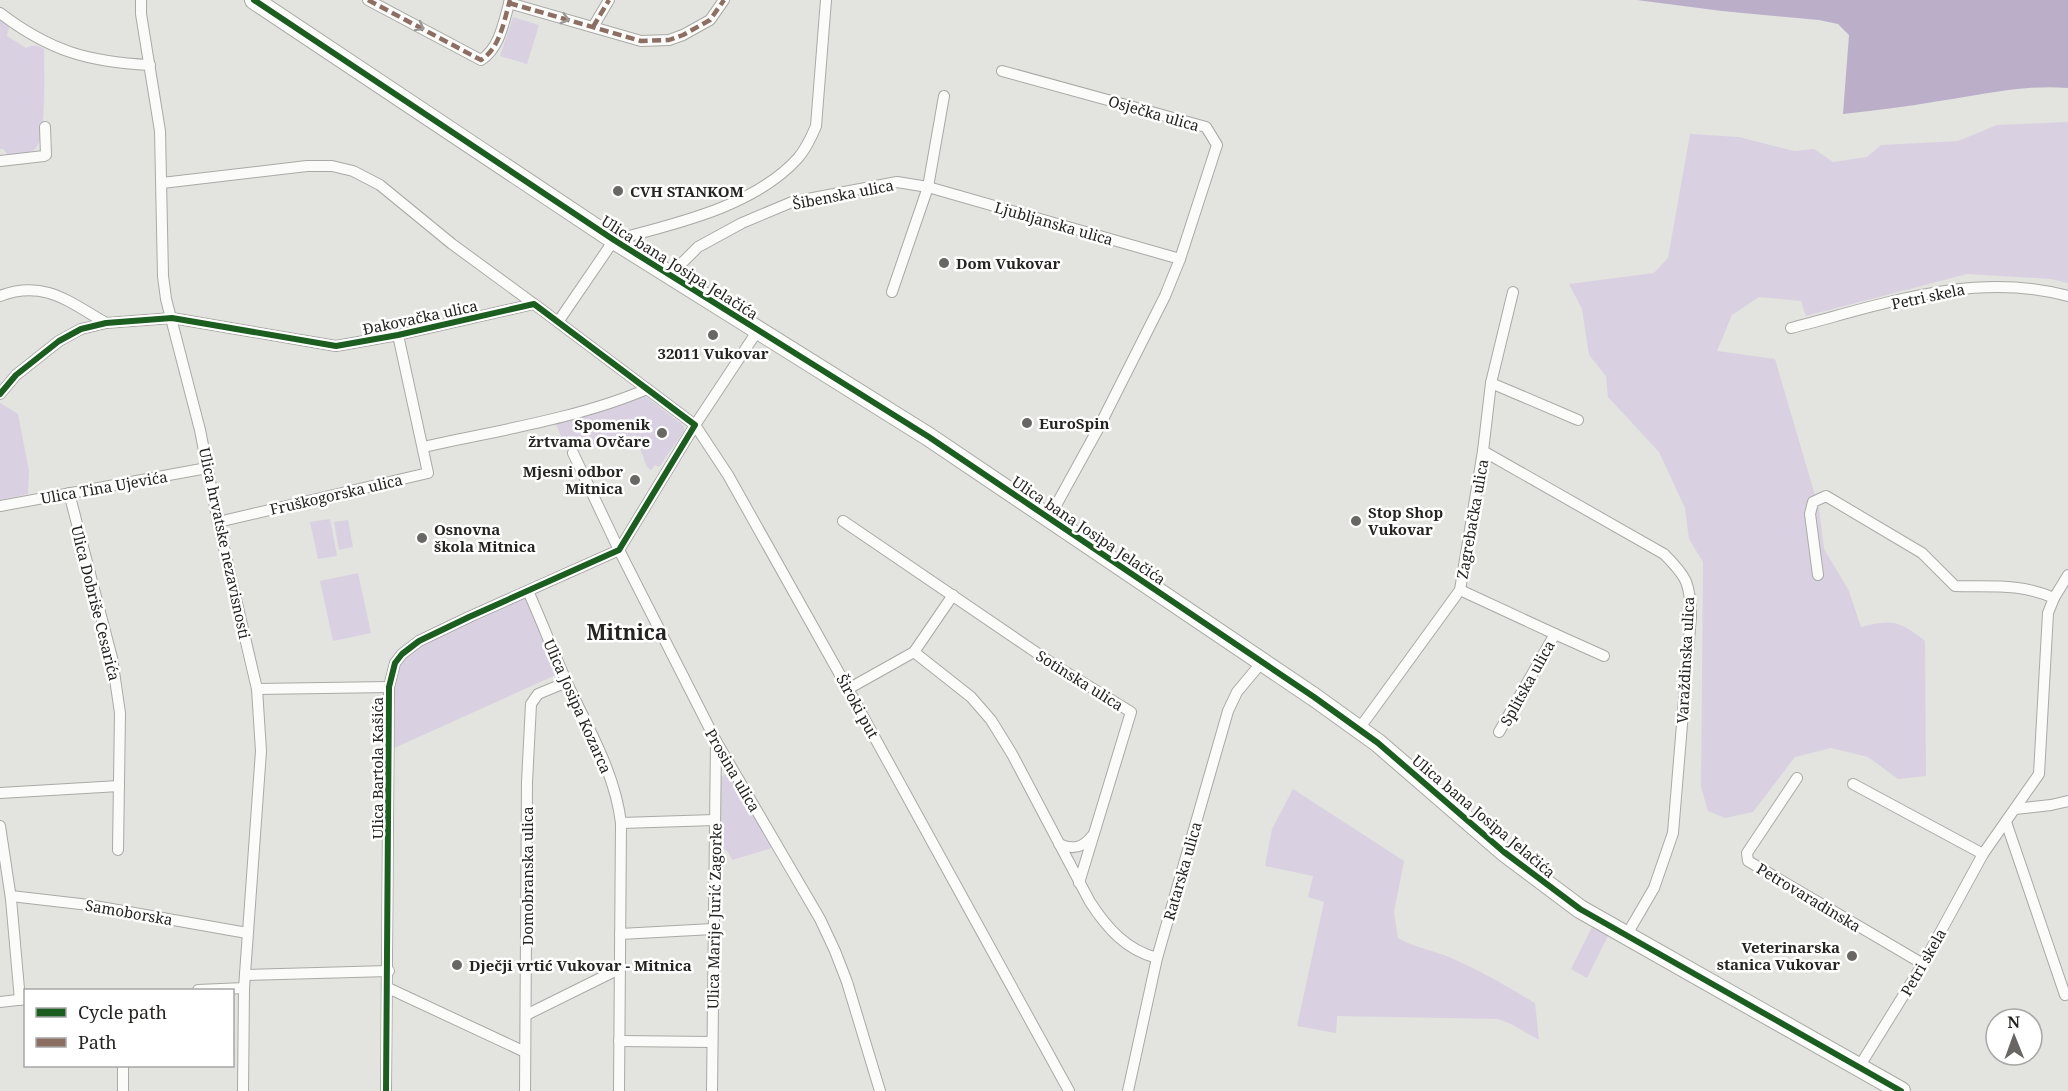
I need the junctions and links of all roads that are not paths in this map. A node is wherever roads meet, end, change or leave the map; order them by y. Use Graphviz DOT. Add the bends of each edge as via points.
graph roads {
  1 [pos="141,0"];
  2 [pos="254,0"];
  3 [pos="368,0"];
  4 [pos="609,0"];
  5 [pos="724,0"];
  6 [pos="826,0"];
  7 [pos="510,1"];
  8 [pos="0,13"];
  9 [pos="593,27"];
  10 [pos="150,64"];
  11 [pos="1002,71"];
  12 [pos="944,96"];
  13 [pos="45,127"];
  14 [pos="0,161"];
  15 [pos="162,183"];
  16 [pos="928,188"];
  17 [pos="614,240"];
  18 [pos="1180,259"];
  19 [pos="670,274"];
  20 [pos="892,292"];
  21 [pos="1514,292"];
  22 [pos="0,296"];
  23 [pos="2068,296"];
  24 [pos="534,304"];
  25 [pos="172,318"];
  26 [pos="558,322"];
  27 [pos="106,323"];
  28 [pos="1791,328"];
  29 [pos="758,330"];
  30 [pos="398,335"];
  31 [pos="1491,383"];
  32 [pos="647,389"];
  33 [pos="0,394"];
  34 [pos="1578,420"];
  35 [pos="695,425"];
  36 [pos="424,447"];
  37 [pos="1483,451"];
  38 [pos="573,453"];
  39 [pos="207,468"];
  40 [pos="69,493"];
  41 [pos="0,506"];
  42 [pos="1049,518"];
  43 [pos="843,521"];
  44 [pos="218,522"];
  45 [pos="619,550"];
  46 [pos="1818,575"];
  47 [pos="2068,575"];
  48 [pos="1460,590"];
  49 [pos="528,591"];
  50 [pos="954,595"];
  51 [pos="2054,598"];
  52 [pos="1555,634"];
  53 [pos="914,652"];
  54 [pos="1604,656"];
  55 [pos="1262,662"];
  56 [pos="567,682"];
  57 [pos="389,687"];
  58 [pos="257,689"];
  59 [pos="848,689"];
  60 [pos="1356,727"];
  61 [pos="1499,732"];
  62 [pos="716,741"];
  63 [pos="1797,777"];
  64 [pos="1853,784"];
  65 [pos="119,786"];
  66 [pos="0,793"];
  67 [pos="2068,801"];
  68 [pos="2015,809"];
  69 [pos="715,820"];
  70 [pos="2006,822"];
  71 [pos="621,823"];
  72 [pos="0,826"];
  73 [pos="1093,834"];
  74 [pos="1059,844"];
  75 [pos="118,850"];
  76 [pos="1983,854"];
  77 [pos="1079,883"];
  78 [pos="11,896"];
  79 [pos="713,929"];
  80 [pos="247,933"];
  81 [pos="620,934"];
  82 [pos="1626,936"];
  83 [pos="1157,958"];
  84 [pos="1923,964"];
  85 [pos="620,969"];
  86 [pos="388,971"];
  87 [pos="245,975"];
  88 [pos="244,988"];
  89 [pos="388,988"];
  90 [pos="221,989"];
  91 [pos="2065,995"];
  92 [pos="23,999"];
  93 [pos="0,1002"];
  94 [pos="526,1015"];
  95 [pos="619,1041"];
  96 [pos="712,1042"];
  97 [pos="525,1052"];
  98 [pos="123,1067"];
  99 [pos="1860,1067"];
  100 [pos="123,1091"];
  101 [pos="243,1091"];
  102 [pos="386,1091"];
  103 [pos="525,1091"];
  104 [pos="619,1091"];
  105 [pos="712,1091"];
  106 [pos="880,1091"];
  107 [pos="1069,1091"];
  108 [pos="1128,1091"];
  109 [pos="1901,1091"];
  1 -- 10 [label="street, Ulica hrvatske nezavisnosti"];
  2 -- 17 [label="main road, Ulica bana Josipa Jelačića"];
  3 -- 7 [label="street, one-way" via="481,60 494,47"];
  4 -- 9 [label="street"];
  5 -- 9 [label="street" via="710,20 669,40 641,41"];
  6 -- 17 [label="street, Ulica bana Josipa Jelačića" via="816,126 798,158 755,191 727,204 681,222"];
  7 -- 9 [label="street, one-way"];
  8 -- 10 [label="street" via="56,48 101,61"];
  10 -- 15 [label="street, Ulica hrvatske nezavisnosti" via="160,131"];
  11 -- 18 [label="street, Osječka ulica" via="1206,127 1216,145"];
  12 -- 16 [label="street"];
  13 -- 14 [label="street" via="46,155"];
  15 -- 24 [label="street" via="307,166 353,171 380,185"];
  15 -- 25 [label="street, Ulica hrvatske nezavisnosti" via="163,276"];
  16 -- 18 [label="street, Ljubljanska ulica"];
  16 -- 19 [label="street, Šibenska ulica" via="897,182 792,202 698,247"];
  16 -- 20 [label="street"];
  17 -- 19 [label="main road, Ulica bana Josipa Jelačića"];
  17 -- 26 [label="street"];
  18 -- 42 [label="street, Osječka ulica" via="1098,429"];
  19 -- 29 [label="main road, Ulica bana Josipa Jelačića"];
  21 -- 31 [label="street, Zagrebačka ulica"];
  22 -- 27 [label="street" via="17,289 45,290"];
  23 -- 28 [label="street, Petri skela" via="1999,286 1945,290"];
  24 -- 26 [label="street"];
  24 -- 30 [label="street, Đakovačka ulica"];
  25 -- 27 [label="street, Đakovačka ulica"];
  25 -- 30 [label="street, Đakovačka ulica" via="336,346"];
  25 -- 39 [label="street, Ulica hrvatske nezavisnosti"];
  26 -- 32 [label="street"];
  27 -- 33 [label="street, Đakovačka ulica" via="81,329 59,341"];
  29 -- 35 [label="street"];
  29 -- 42 [label="main road, Ulica bana Josipa Jelačića"];
  30 -- 36 [label="street, Fruškogorska ulica"];
  31 -- 34 [label="street"];
  31 -- 37 [label="street, Zagrebačka ulica"];
  32 -- 35 [label="street, Široki put"];
  32 -- 36 [label="street" via="552,418"];
  35 -- 45 [label="street"];
  35 -- 59 [label="street, Široki put" via="728,475"];
  36 -- 44 [label="street, Fruškogorska ulica" via="428,473"];
  37 -- 48 [label="street, Zagrebačka ulica"];
  37 -- 82 [label="street, Varaždinska ulica" via="1664,554 1678,568 1690,591 1673,834 1654,888"];
  38 -- 45 [label="street, Prosina ulica"];
  39 -- 40 [label="street, Ulica Tina Ujevića"];
  39 -- 44 [label="street, Ulica hrvatske nezavisnosti"];
  40 -- 41 [label="street, Ulica Tina Ujevića"];
  40 -- 65 [label="street, Ulica Dobriše Cesarića" via="112,658 120,713"];
  42 -- 55 [label="main road, Ulica bana Josipa Jelačića"];
  43 -- 50 [label="street, Sotinska ulica"];
  44 -- 58 [label="street, Ulica hrvatske nezavisnosti"];
  45 -- 49 [label="street, Ulica Bartola Kašića"];
  45 -- 62 [label="street, Prosina ulica"];
  46 -- 51 [label="street" via="1810,514 1813,502 1826,496 1922,553 1954,586 2020,587"];
  47 -- 51 [label="street, Petri skela"];
  48 -- 52 [label="street, Splitska ulica"];
  48 -- 60 [label="street, Zagrebačka ulica" via="1364,722"];
  49 -- 56 [label="street, Ulica Josipa Kozarca"];
  49 -- 57 [label="street, Ulica Bartola Kašića" via="409,648 395,663"];
  50 -- 53 [label="street"];
  50 -- 73 [label="street, Sotinska ulica" via="1131,712"];
  51 -- 68 [label="street, Petri skela" via="2048,613 2039,774"];
  52 -- 54 [label="street, Splitska ulica"];
  52 -- 61 [label="street, Splitska ulica"];
  53 -- 59 [label="street"];
  53 -- 74 [label="street" via="987,714"];
  55 -- 60 [label="main road, Ulica bana Josipa Jelačića"];
  55 -- 83 [label="street, Ratarska ulica" via="1237,692 1228,711"];
  56 -- 71 [label="street, Ulica Josipa Kozarca" via="607,767"];
  56 -- 94 [label="street, Domobranska ulica" via="537,694 531,704"];
  57 -- 58 [label="street, Ulica Bartola Kašića"];
  57 -- 86 [label="street, Ulica Bartola Kašića"];
  58 -- 80 [label="street, Ulica hrvatske nezavisnosti" via="261,751"];
  59 -- 107 [label="street, Široki put"];
  60 -- 82 [label="main road, Ulica bana Josipa Jelačića" via="1530,873"];
  62 -- 69 [label="street, Ulica Marije Jurić Zagorke"];
  62 -- 106 [label="street, Prosina ulica" via="835,951"];
  63 -- 84 [label="street, Petrovaradinska" via="1747,853 1748,861"];
  64 -- 76 [label="street"];
  65 -- 66 [label="street"];
  65 -- 75 [label="street, Ulica Dobriše Cesarića"];
  67 -- 68 [label="street"];
  68 -- 70 [label="street, Petri skela"];
  69 -- 71 [label="street"];
  69 -- 79 [label="street, Ulica Marije Jurić Zagorke"];
  70 -- 76 [label="street, Petri skela"];
  70 -- 91 [label="street"];
  71 -- 81 [label="street, Ulica Josipa Kozarca"];
  72 -- 78 [label="street"];
  73 -- 74 [label="street" via="1075,848"];
  73 -- 77 [label="street, Sotinska ulica"];
  74 -- 77 [label="street"];
  76 -- 84 [label="street, Petri skela"];
  77 -- 83 [label="street" via="1115,935 1129,947"];
  78 -- 80 [label="street, Samoborska" via="89,905"];
  78 -- 92 [label="street"];
  79 -- 81 [label="street"];
  79 -- 96 [label="street, Ulica Marije Jurić Zagorke"];
  80 -- 87 [label="street, Ulica hrvatske nezavisnosti"];
  81 -- 85 [label="street, Ulica Josipa Kozarca"];
  82 -- 99 [label="main road, Ulica bana Josipa Jelačića"];
  83 -- 108 [label="street, Ratarska ulica"];
  84 -- 99 [label="street, Petri skela"];
  85 -- 94 [label="street"];
  85 -- 95 [label="street, Ulica Josipa Kozarca"];
  86 -- 87 [label="street"];
  86 -- 89 [label="street, Ulica Bartola Kašića"];
  87 -- 88 [label="street, Ulica hrvatske nezavisnosti"];
  88 -- 90 [label="street"];
  88 -- 101 [label="street, Ulica hrvatske nezavisnosti"];
  89 -- 97 [label="street"];
  89 -- 102 [label="street, Ulica Bartola Kašića"];
  92 -- 93 [label="street"];
  94 -- 97 [label="street, Domobranska ulica"];
  95 -- 96 [label="street"];
  95 -- 104 [label="street, Ulica Josipa Kozarca"];
  96 -- 105 [label="street, Ulica Marije Jurić Zagorke"];
  97 -- 103 [label="street, Domobranska ulica"];
  98 -- 100 [label="street"];
  99 -- 109 [label="main road, Ulica bana Josipa Jelačića"];
}
